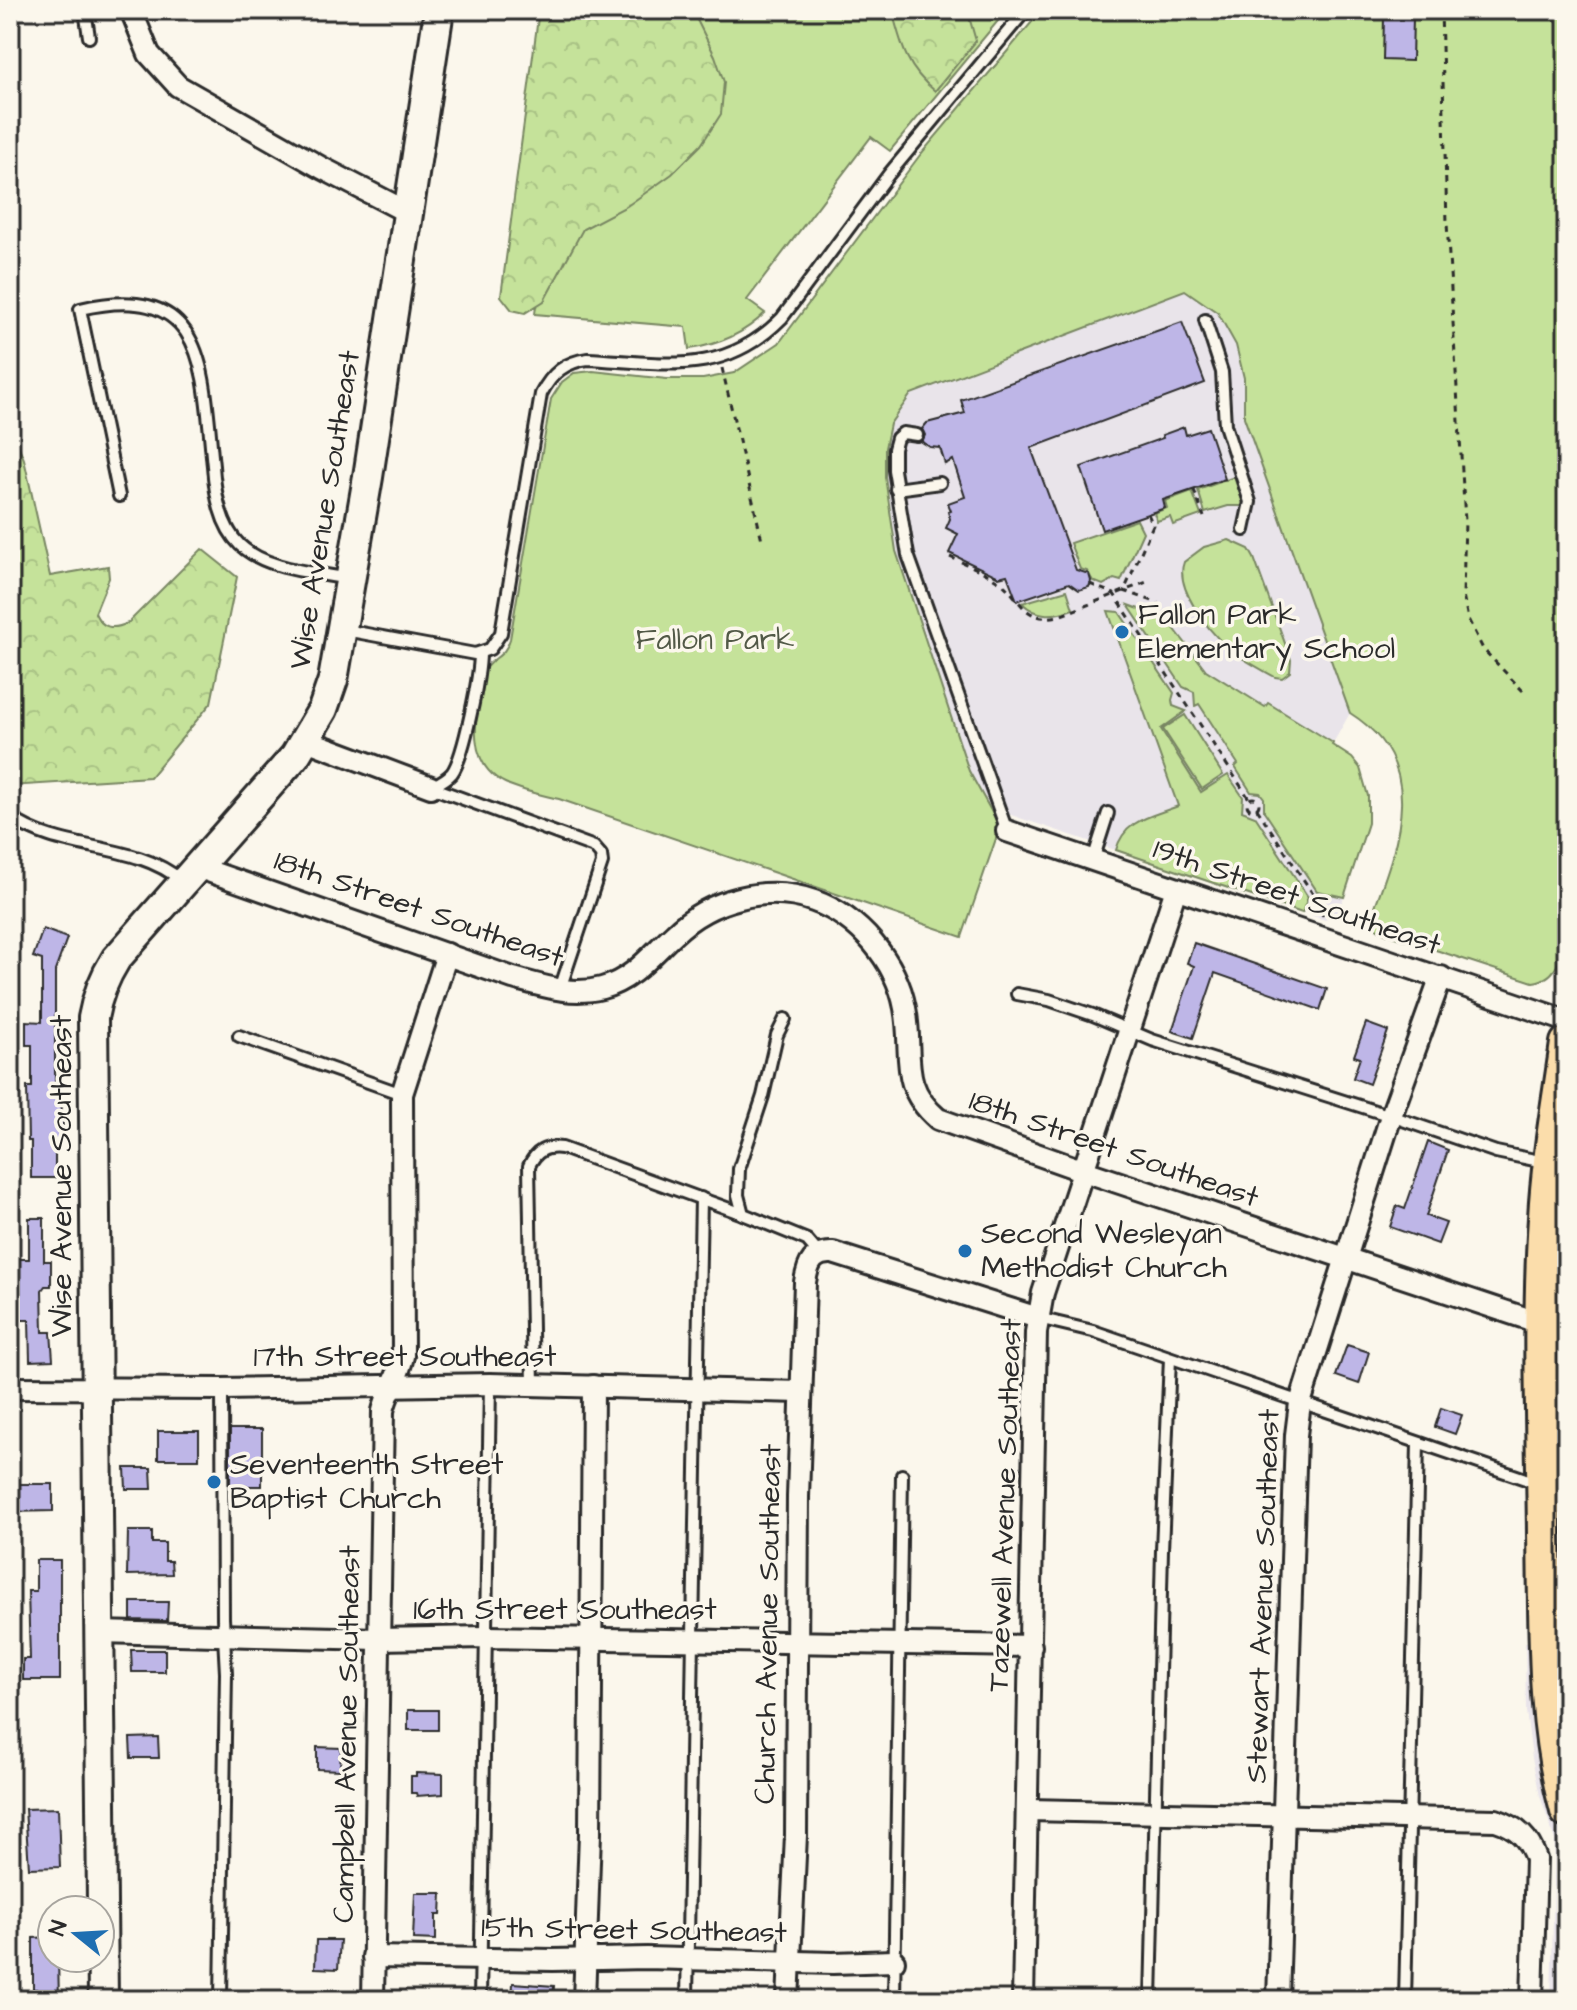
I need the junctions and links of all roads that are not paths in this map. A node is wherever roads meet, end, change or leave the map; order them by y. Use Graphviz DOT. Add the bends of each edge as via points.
graph roads {
  1 [pos="85,10"];
  2 [pos="131,10"];
  3 [pos="439,10"];
  4 [pos="1026,10"];
  5 [pos="89,37"];
  6 [pos="407,212"];
  7 [pos="1205,320"];
  8 [pos="917,435"];
  9 [pos="940,483"];
  10 [pos="896,489"];
  11 [pos="119,496"];
  12 [pos="1244,530"];
  13 [pos="351,580"];
  14 [pos="343,629"];
  15 [pos="480,653"];
  16 [pos="306,740"];
  17 [pos="431,787"];
  18 [pos="1108,813"];
  19 [pos="10,817"];
  20 [pos="1007,831"];
  21 [pos="1093,860"];
  22 [pos="190,875"];
  23 [pos="1176,889"];
  24 [pos="447,954"];
  25 [pos="1441,977"];
  26 [pos="560,990"];
  27 [pos="1017,994"];
  28 [pos="785,1019"];
  29 [pos="1567,1021"];
  30 [pos="1130,1031"];
  31 [pos="239,1036"];
  32 [pos="1567,1043"];
  33 [pos="402,1094"];
  34 [pos="1391,1116"];
  35 [pos="1550,1163"];
  36 [pos="1084,1171"];
  37 [pos="701,1198"];
  38 [pos="743,1214"];
  39 [pos="819,1254"];
  40 [pos="1345,1260"];
  41 [pos="1038,1318"];
  42 [pos="1555,1328"];
  43 [pos="1170,1358"];
  44 [pos="490,1384"];
  45 [pos="394,1385"];
  46 [pos="533,1385"];
  47 [pos="593,1386"];
  48 [pos="10,1388"];
  49 [pos="96,1388"];
  50 [pos="222,1389"];
  51 [pos="698,1390"];
  52 [pos="801,1392"];
  53 [pos="1300,1403"];
  54 [pos="1418,1444"];
  55 [pos="902,1475"];
  56 [pos="1544,1485"];
  57 [pos="99,1632"];
  58 [pos="224,1635"];
  59 [pos="486,1637"];
  60 [pos="379,1639"];
  61 [pos="592,1639"];
  62 [pos="694,1642"];
  63 [pos="797,1642"];
  64 [pos="900,1643"];
  65 [pos="1031,1646"];
  66 [pos="1028,1810"];
  67 [pos="1567,1811"];
  68 [pos="1155,1813"];
  69 [pos="1283,1816"];
  70 [pos="1410,1819"];
  71 [pos="373,1957"];
  72 [pos="480,1958"];
  73 [pos="586,1959"];
  74 [pos="687,1960"];
  75 [pos="894,1961"];
  76 [pos="789,1963"];
  77 [pos="103,2000"];
  78 [pos="221,2000"];
  79 [pos="373,2000"];
  80 [pos="480,2000"];
  81 [pos="584,2000"];
  82 [pos="687,2000"];
  83 [pos="788,2000"];
  84 [pos="894,2000"];
  85 [pos="1023,2000"];
  86 [pos="1151,2000"];
  87 [pos="1278,2000"];
  88 [pos="1405,2000"];
  89 [pos="1532,2000"];
  1 -- 5 [label="lane"];
  2 -- 6 [label="street" via="149,54 178,86"];
  3 -- 6 [label="street, Wise Avenue Southeast"];
  4 -- 15 [label="lane" via="889,174 782,318 748,346 718,358 678,364 588,359 566,364 548,381 501,633"];
  6 -- 13 [label="street, Wise Avenue Southeast"];
  7 -- 12 [label="lane" via="1222,372 1225,425 1250,502"];
  8 -- 10 [label="lane" via="903,433 897,438"];
  9 -- 10 [label="lane"];
  10 -- 20 [label="lane" via="908,555"];
  11 -- 13 [label="lane" via="80,309 130,302 172,317 188,332 198,354 215,491 227,528 240,545 266,562"];
  13 -- 14 [label="street, Wise Avenue Southeast"];
  14 -- 15 [label="lane"];
  14 -- 16 [label="street, Wise Avenue Southeast" via="333,680"];
  15 -- 17 [label="lane" via="456,765"];
  16 -- 17 [label="street"];
  16 -- 22 [label="street, Wise Avenue Southeast"];
  17 -- 26 [label="lane" via="594,847 601,855"];
  18 -- 21 [label="lane"];
  19 -- 22 [label="lane" via="40,832"];
  20 -- 21 [label="street, 19th Street Southeast"];
  21 -- 23 [label="street, 19th Street Southeast"];
  22 -- 24 [label="street, 18th Street Southeast"];
  22 -- 49 [label="street, Wise Avenue Southeast" via="116,959 93,1018"];
  23 -- 25 [label="street, 19th Street Southeast"];
  23 -- 30 [label="street, Tazewell Avenue Southeast"];
  24 -- 26 [label="street, 18th Street Southeast"];
  24 -- 33 [label="street, Campbell Avenue Southeast"];
  25 -- 29 [label="street, 19th Street Southeast"];
  25 -- 34 [label="street, Stewart Avenue Southeast"];
  26 -- 36 [label="street, 18th Street Southeast" via="616,983 677,930 745,896 793,895 816,902 854,924 886,960 905,1007 908,1066 925,1108 950,1125"];
  27 -- 30 [label="lane" via="1049,1000"];
  28 -- 38 [label="lane" via="739,1169"];
  30 -- 34 [label="lane"];
  30 -- 36 [label="street, Tazewell Avenue Southeast"];
  31 -- 33 [label="lane"];
  32 -- 35 [label="main road"];
  33 -- 45 [label="street, Campbell Avenue Southeast" via="403,1356"];
  34 -- 35 [label="lane" via="1496,1152"];
  34 -- 40 [label="street, Stewart Avenue Southeast"];
  35 -- 42 [label="main road" via="1545,1215"];
  36 -- 40 [label="street, 18th Street Southeast"];
  36 -- 41 [label="street, Tazewell Avenue Southeast"];
  37 -- 38 [label="lane"];
  37 -- 46 [label="lane" via="562,1148 542,1149 533,1157"];
  37 -- 51 [label="lane"];
  38 -- 39 [label="lane" via="807,1240"];
  39 -- 41 [label="street" via="833,1253"];
  39 -- 52 [label="street, Church Avenue Southeast" via="807,1266"];
  40 -- 42 [label="street, 18th Street Southeast"];
  40 -- 53 [label="street, Stewart Avenue Southeast"];
  41 -- 43 [label="lane"];
  41 -- 65 [label="street, Tazewell Avenue Southeast"];
  42 -- 56 [label="main road"];
  43 -- 53 [label="lane"];
  43 -- 68 [label="lane"];
  44 -- 45 [label="street, 17th Street Southeast"];
  44 -- 46 [label="street, 17th Street Southeast"];
  44 -- 59 [label="lane"];
  45 -- 50 [label="street, 17th Street Southeast"];
  45 -- 60 [label="street, Campbell Avenue Southeast" via="383,1411"];
  46 -- 47 [label="street, 17th Street Southeast"];
  47 -- 51 [label="street, 17th Street Southeast"];
  47 -- 61 [label="street"];
  48 -- 49 [label="street, 17th Street Southeast"];
  49 -- 50 [label="street, 17th Street Southeast"];
  49 -- 57 [label="street, Wise Avenue Southeast"];
  50 -- 58 [label="lane"];
  51 -- 52 [label="street, 17th Street Southeast"];
  51 -- 62 [label="lane"];
  52 -- 63 [label="street, Church Avenue Southeast"];
  53 -- 54 [label="lane"];
  53 -- 69 [label="street, Stewart Avenue Southeast"];
  54 -- 56 [label="lane"];
  54 -- 70 [label="lane"];
  55 -- 64 [label="lane"];
  56 -- 67 [label="main road" via="1550,1731"];
  57 -- 58 [label="street, 16th Street Southeast"];
  57 -- 77 [label="street, Wise Avenue Southeast"];
  58 -- 60 [label="street, 16th Street Southeast"];
  58 -- 78 [label="lane"];
  59 -- 60 [label="street, 16th Street Southeast"];
  59 -- 61 [label="street, 16th Street Southeast"];
  59 -- 72 [label="lane"];
  60 -- 71 [label="street, Campbell Avenue Southeast"];
  61 -- 62 [label="street, 16th Street Southeast"];
  61 -- 73 [label="street"];
  62 -- 63 [label="street, 16th Street Southeast"];
  62 -- 74 [label="lane"];
  63 -- 64 [label="street, 16th Street Southeast"];
  63 -- 76 [label="street, Church Avenue Southeast"];
  64 -- 65 [label="street, 16th Street Southeast"];
  64 -- 75 [label="lane"];
  65 -- 66 [label="street, Tazewell Avenue Southeast"];
  66 -- 68 [label="street"];
  66 -- 85 [label="street, Tazewell Avenue Southeast"];
  68 -- 69 [label="street"];
  68 -- 86 [label="lane"];
  69 -- 70 [label="street"];
  69 -- 87 [label="street, Stewart Avenue Southeast"];
  70 -- 88 [label="lane"];
  70 -- 89 [label="street" via="1496,1820 1522,1833 1532,1847 1537,1867"];
  71 -- 72 [label="street, 15th Street Southeast"];
  71 -- 79 [label="street, Campbell Avenue Southeast"];
  72 -- 73 [label="street, 15th Street Southeast"];
  72 -- 80 [label="lane"];
  73 -- 74 [label="street, 15th Street Southeast"];
  73 -- 81 [label="street"];
  74 -- 76 [label="street, 15th Street Southeast"];
  74 -- 82 [label="lane"];
  75 -- 76 [label="street, 15th Street Southeast"];
  75 -- 84 [label="lane"];
  76 -- 83 [label="street, Church Avenue Southeast"];
}
